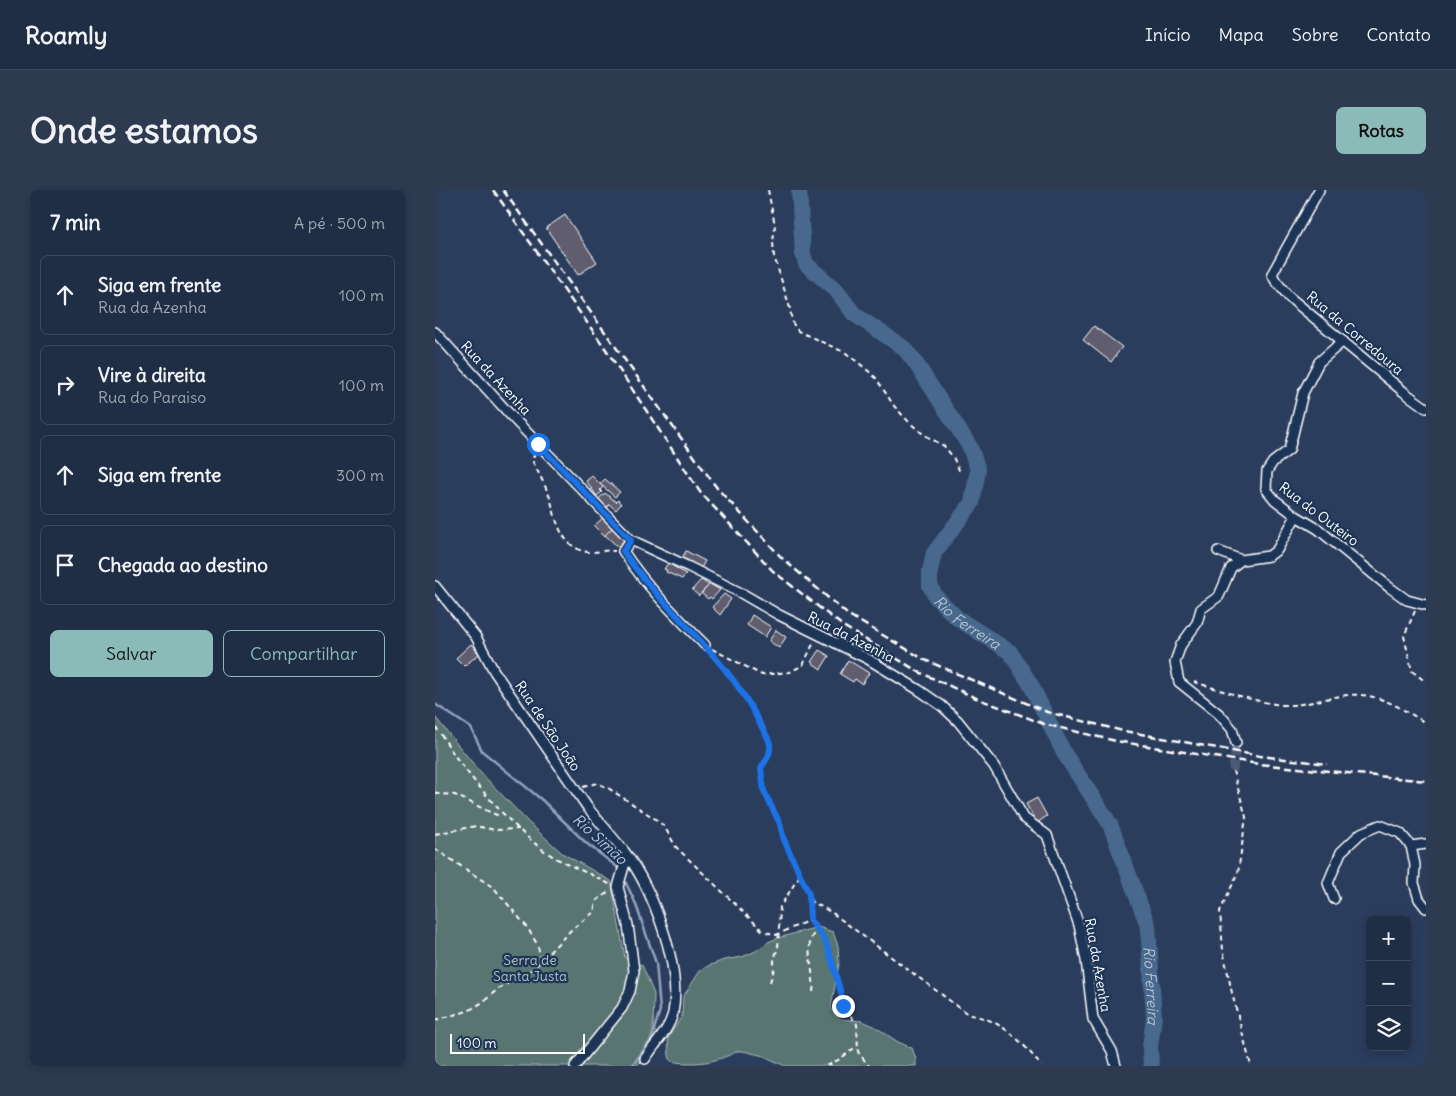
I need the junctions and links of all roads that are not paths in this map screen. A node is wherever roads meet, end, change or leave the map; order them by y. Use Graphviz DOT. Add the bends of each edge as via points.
graph roads {
  1 [pos="1319,190"];
  2 [pos="435,332"];
  3 [pos="1343,341"];
  4 [pos="1426,408"];
  5 [pos="1296,516"];
  6 [pos="631,540"];
  7 [pos="1218,551"];
  8 [pos="1241,560"];
  9 [pos="435,586"];
  10 [pos="1422,604"];
  11 [pos="705,645"];
  12 [pos="1236,743"];
  13 [pos="1426,844"];
  14 [pos="1411,846"];
  15 [pos="623,851"];
  16 [pos="1334,899"];
  17 [pos="1426,908"];
  18 [pos="645,1059"];
  19 [pos="575,1066"];
  20 [pos="1116,1066"];
  1 -- 3 [label="street, Rua da Corredoura" via="1272,274 1289,297"];
  2 -- 6 [label="street, Rua da Azenha"];
  3 -- 4 [label="street, Rua da Corredoura"];
  3 -- 5 [label="street, Rua do Outeiro" via="1319,362 1303,393 1289,450 1267,471 1266,490"];
  5 -- 8 [label="street" via="1277,550 1269,556"];
  5 -- 10 [label="street, Rua do Outeiro" via="1318,529 1407,600"];
  6 -- 11 [label="street" via="623,551 632,565"];
  6 -- 20 [label="street, Rua da Azenha" via="869,659 942,706 959,721 994,766 1024,818 1047,835 1079,925 1093,1019 1112,1051"];
  7 -- 8 [label="street"];
  8 -- 12 [label="street" via="1231,568 1219,596 1201,609 1197,623 1181,645 1175,662 1179,682 1219,714 1232,728"];
  9 -- 15 [label="street, Rua de São João" via="476,637 494,671 587,808"];
  13 -- 14 [label="street"];
  14 -- 16 [label="street" via="1400,833 1380,825 1361,834 1341,852 1328,883"];
  14 -- 17 [label="street" via="1415,865 1413,883"];
  15 -- 18 [label="street, Rua de São João" via="634,865 655,907 672,966 673,1014"];
  15 -- 19 [label="street" via="625,863 615,887 628,925 633,971 630,991 622,1008"];
}
